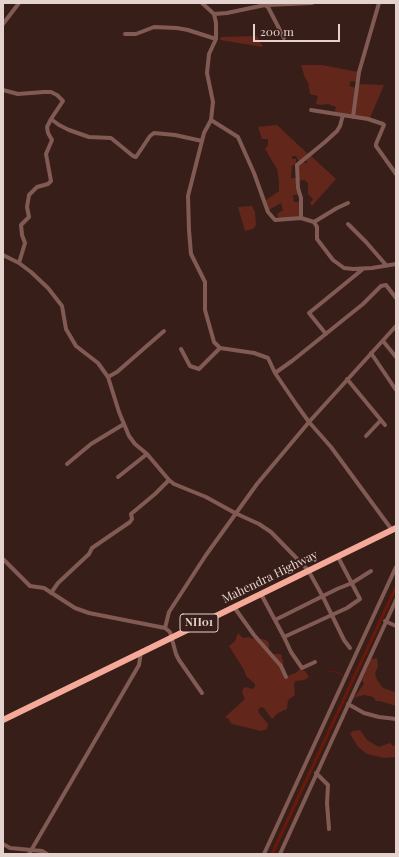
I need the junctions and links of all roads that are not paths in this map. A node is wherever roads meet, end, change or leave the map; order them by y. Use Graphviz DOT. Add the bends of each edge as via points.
graph roads {
  1 [pos="19,3"];
  2 [pos="202,3"];
  3 [pos="312,3"];
  4 [pos="379,3"];
  5 [pos="266,5"];
  6 [pos="3,13"];
  7 [pos="214,14"];
  8 [pos="7,17"];
  9 [pos="3,24"];
  10 [pos="125,34"];
  11 [pos="284,38"];
  12 [pos="216,39"];
  13 [pos="3,90"];
  14 [pos="311,110"];
  15 [pos="343,116"];
  16 [pos="353,117"];
  17 [pos="51,119"];
  18 [pos="211,120"];
  19 [pos="202,142"];
  20 [pos="396,174"];
  21 [pos="348,203"];
  22 [pos="301,218"];
  23 [pos="314,222"];
  24 [pos="348,224"];
  25 [pos="3,255"];
  26 [pos="19,263"];
  27 [pos="396,264"];
  28 [pos="386,265"];
  29 [pos="363,269"];
  30 [pos="396,298"];
  31 [pos="396,326"];
  32 [pos="164,331"];
  33 [pos="326,334"];
  34 [pos="383,341"];
  35 [pos="220,348"];
  36 [pos="180,349"];
  37 [pos="371,353"];
  38 [pos="396,357"];
  39 [pos="275,373"];
  40 [pos="108,377"];
  41 [pos="347,379"];
  42 [pos="396,390"];
  43 [pos="381,420"];
  44 [pos="309,422"];
  45 [pos="124,424"];
  46 [pos="385,425"];
  47 [pos="366,436"];
  48 [pos="147,454"];
  49 [pos="67,464"];
  50 [pos="118,476"];
  51 [pos="169,480"];
  52 [pos="235,513"];
  53 [pos="394,529"];
  54 [pos="338,557"];
  55 [pos="3,559"];
  56 [pos="396,567"];
  57 [pos="308,570"];
  58 [pos="371,571"];
  59 [pos="352,583"];
  60 [pos="51,593"];
  61 [pos="260,594"];
  62 [pos="323,597"];
  63 [pos="396,600"];
  64 [pos="234,607"];
  65 [pos="331,614"];
  66 [pos="275,620"];
  67 [pos="386,621"];
  68 [pos="396,626"];
  69 [pos="165,628"];
  70 [pos="171,637"];
  71 [pos="284,637"];
  72 [pos="350,648"];
  73 [pos="142,652"];
  74 [pos="315,662"];
  75 [pos="286,677"];
  76 [pos="202,693"];
  77 [pos="348,704"];
  78 [pos="3,720"];
  79 [pos="396,720"];
  80 [pos="316,773"];
  81 [pos="329,829"];
  82 [pos="3,844"];
  83 [pos="31,852"];
  84 [pos="47,854"];
  85 [pos="264,854"];
  86 [pos="280,854"];
  1 -- 8 [label="street"];
  2 -- 7 [label="street"];
  3 -- 5 [label="street"];
  4 -- 16 [label="street" via="359,72"];
  5 -- 7 [label="street"];
  5 -- 11 [label="street"];
  6 -- 8 [label="street"];
  7 -- 12 [label="street"];
  8 -- 9 [label="street"];
  10 -- 12 [label="street" via="136,34 154,27 177,28"];
  12 -- 18 [label="street" via="209,54 208,72 213,102"];
  13 -- 17 [label="street" via="18,94 44,92 57,95 63,101"];
  14 -- 15 [label="street"];
  15 -- 16 [label="street"];
  15 -- 22 [label="street" via="337,131 297,165"];
  16 -- 20 [label="street" via="384,125 376,146"];
  17 -- 19 [label="street" via="64,128 89,137 111,138 136,157 154,133"];
  17 -- 26 [label="street" via="47,127 52,140 46,154 51,181 37,187 29,195 29,217 21,225 25,243"];
  18 -- 19 [label="street"];
  18 -- 22 [label="street" via="238,137 268,212 275,220"];
  19 -- 35 [label="street" via="188,196 188,230 191,254 205,282 204,301 208,320 214,342"];
  21 -- 23 [label="street"];
  22 -- 23 [label="street"];
  23 -- 29 [label="street" via="317,227 317,239 333,260 344,268"];
  24 -- 28 [label="street"];
  25 -- 26 [label="street"];
  26 -- 40 [label="street" via="57,298 62,306 66,329 71,338 82,352 98,363"];
  27 -- 28 [label="street"];
  28 -- 29 [label="street"];
  29 -- 33 [label="street" via="309,313"];
  30 -- 33 [label="street" via="386,286 381,286"];
  31 -- 34 [label="street"];
  32 -- 40 [label="street"];
  33 -- 39 [label="street"];
  34 -- 37 [label="street"];
  34 -- 38 [label="street"];
  35 -- 36 [label="street" via="199,369 190,366"];
  35 -- 39 [label="street" via="268,358"];
  37 -- 41 [label="street"];
  37 -- 42 [label="street"];
  39 -- 44 [label="street"];
  40 -- 45 [label="street"];
  41 -- 43 [label="street"];
  41 -- 44 [label="street"];
  43 -- 46 [label="street"];
  43 -- 47 [label="street"];
  44 -- 52 [label="street" via="256,484"];
  44 -- 53 [label="street"];
  45 -- 48 [label="street" via="129,436"];
  45 -- 49 [label="street" via="91,444"];
  48 -- 50 [label="street"];
  48 -- 51 [label="street"];
  51 -- 52 [label="street"];
  51 -- 60 [label="street" via="131,514 130,522 92,548 89,554 58,582"];
  52 -- 57 [label="street" via="271,532"];
  52 -- 69 [label="street" via="169,612"];
  53 -- 54 [label="highway, Mahendra Highway / NH01"];
  54 -- 57 [label="highway, Mahendra Highway / NH01"];
  54 -- 59 [label="street"];
  55 -- 60 [label="street" via="30,586 44,588"];
  56 -- 85 [label="street"];
  57 -- 61 [label="highway, Mahendra Highway / NH01"];
  57 -- 62 [label="street"];
  58 -- 59 [label="street"];
  59 -- 62 [label="street"];
  59 -- 65 [label="street" via="360,600"];
  60 -- 69 [label="street" via="74,608 89,613"];
  61 -- 64 [label="highway, Mahendra Highway / NH01"];
  61 -- 66 [label="street"];
  62 -- 65 [label="street"];
  62 -- 66 [label="street"];
  63 -- 67 [label="street"];
  64 -- 70 [label="highway, Mahendra Highway / NH01"];
  64 -- 75 [label="street" via="254,635 282,666"];
  65 -- 71 [label="street"];
  65 -- 72 [label="street"];
  66 -- 71 [label="street"];
  67 -- 68 [label="street"];
  67 -- 77 [label="street"];
  69 -- 70 [label="street"];
  70 -- 73 [label="highway, Mahendra Highway / NH01"];
  70 -- 76 [label="street" via="180,660"];
  71 -- 74 [label="street" via="302,668"];
  73 -- 78 [label="highway, Mahendra Highway / NH01"];
  73 -- 83 [label="street" via="139,665"];
  77 -- 79 [label="street" via="364,712"];
  77 -- 80 [label="street"];
  80 -- 81 [label="street" via="328,785"];
  80 -- 86 [label="street"];
  82 -- 83 [label="street"];
  83 -- 84 [label="street" via="42,851"];
}
